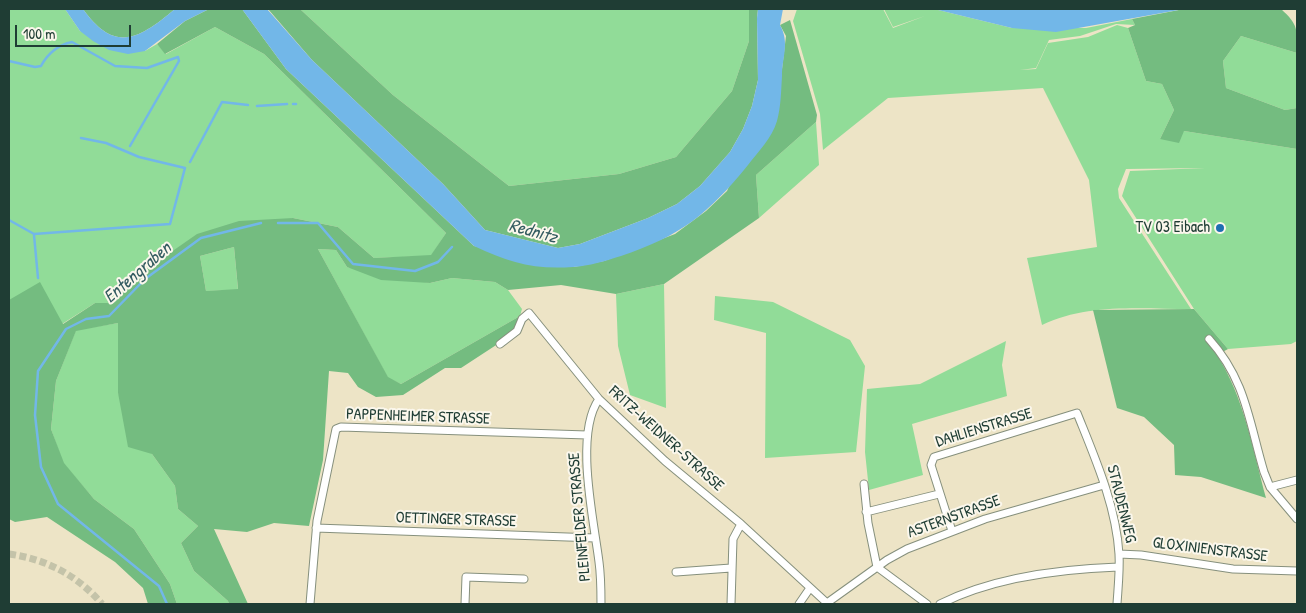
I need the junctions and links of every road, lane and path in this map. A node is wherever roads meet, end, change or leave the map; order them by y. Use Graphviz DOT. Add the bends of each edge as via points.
graph roads {
  1 [pos="1209,339"];
  2 [pos="500,344"];
  3 [pos="599,399"];
  4 [pos="1077,414"];
  5 [pos="587,435"];
  6 [pos="1297,480"];
  7 [pos="864,484"];
  8 [pos="1104,485"];
  9 [pos="1270,487"];
  10 [pos="939,494"];
  11 [pos="866,512"];
  12 [pos="1297,519"];
  13 [pos="741,524"];
  14 [pos="316,528"];
  15 [pos="952,531"];
  16 [pos="595,538"];
  17 [pos="1119,554"];
  18 [pos="877,567"];
  19 [pos="1118,567"];
  20 [pos="732,568"];
  21 [pos="1297,571"];
  22 [pos="676,572"];
  23 [pos="524,579"];
  24 [pos="810,588"];
  25 [pos="310,604"];
  26 [pos="465,604"];
  27 [pos="602,604"];
  28 [pos="731,604"];
  29 [pos="799,604"];
  30 [pos="828,604"];
  31 [pos="927,604"];
  32 [pos="940,604"];
  33 [pos="1118,604"];
  1 -- 9 [label="street" via="1229,362 1237,378"];
  2 -- 3 [label="street, FRITZ-WEIDNER-STRASSE" via="517,331 529,313"];
  3 -- 5 [label="street, PLEINFELDER STRASSE"];
  3 -- 13 [label="street, FRITZ-WEIDNER-STRASSE"];
  4 -- 8 [label="street, STAUDENWEG"];
  4 -- 10 [label="street, DAHLIENSTRASSE" via="937,454 932,466"];
  5 -- 14 [label="street, PAPPENHEIMER STRASSE" via="341,427 334,434"];
  5 -- 16 [label="street, PLEINFELDER STRASSE" via="589,502"];
  6 -- 9 [label="street"];
  7 -- 11 [label="street"];
  8 -- 15 [label="street, ASTERNSTRASSE" via="1032,504"];
  8 -- 17 [label="street, STAUDENWEG"];
  9 -- 12 [label="street"];
  10 -- 11 [label="street"];
  10 -- 15 [label="street, DAHLIENSTRASSE"];
  11 -- 18 [label="street"];
  13 -- 20 [label="street" via="733,539"];
  13 -- 24 [label="street, FRITZ-WEIDNER-STRASSE"];
  14 -- 16 [label="street, OETTINGER STRASSE"];
  14 -- 25 [label="street, PAPPENHEIMER STRASSE"];
  15 -- 18 [label="street, ASTERNSTRASSE" via="907,549"];
  16 -- 27 [label="street, PLEINFELDER STRASSE"];
  17 -- 19 [label="street, STAUDENWEG"];
  17 -- 21 [label="street, GLOXINIENSTRASSE" via="1219,568"];
  18 -- 30 [label="street, ASTERNSTRASSE"];
  18 -- 31 [label="street"];
  19 -- 32 [label="street" via="1042,574 991,586"];
  19 -- 33 [label="street, STAUDENWEG"];
  20 -- 22 [label="street"];
  20 -- 28 [label="street"];
  23 -- 26 [label="street" via="466,578"];
  24 -- 29 [label="street"];
  24 -- 30 [label="street, FRITZ-WEIDNER-STRASSE"];
}
